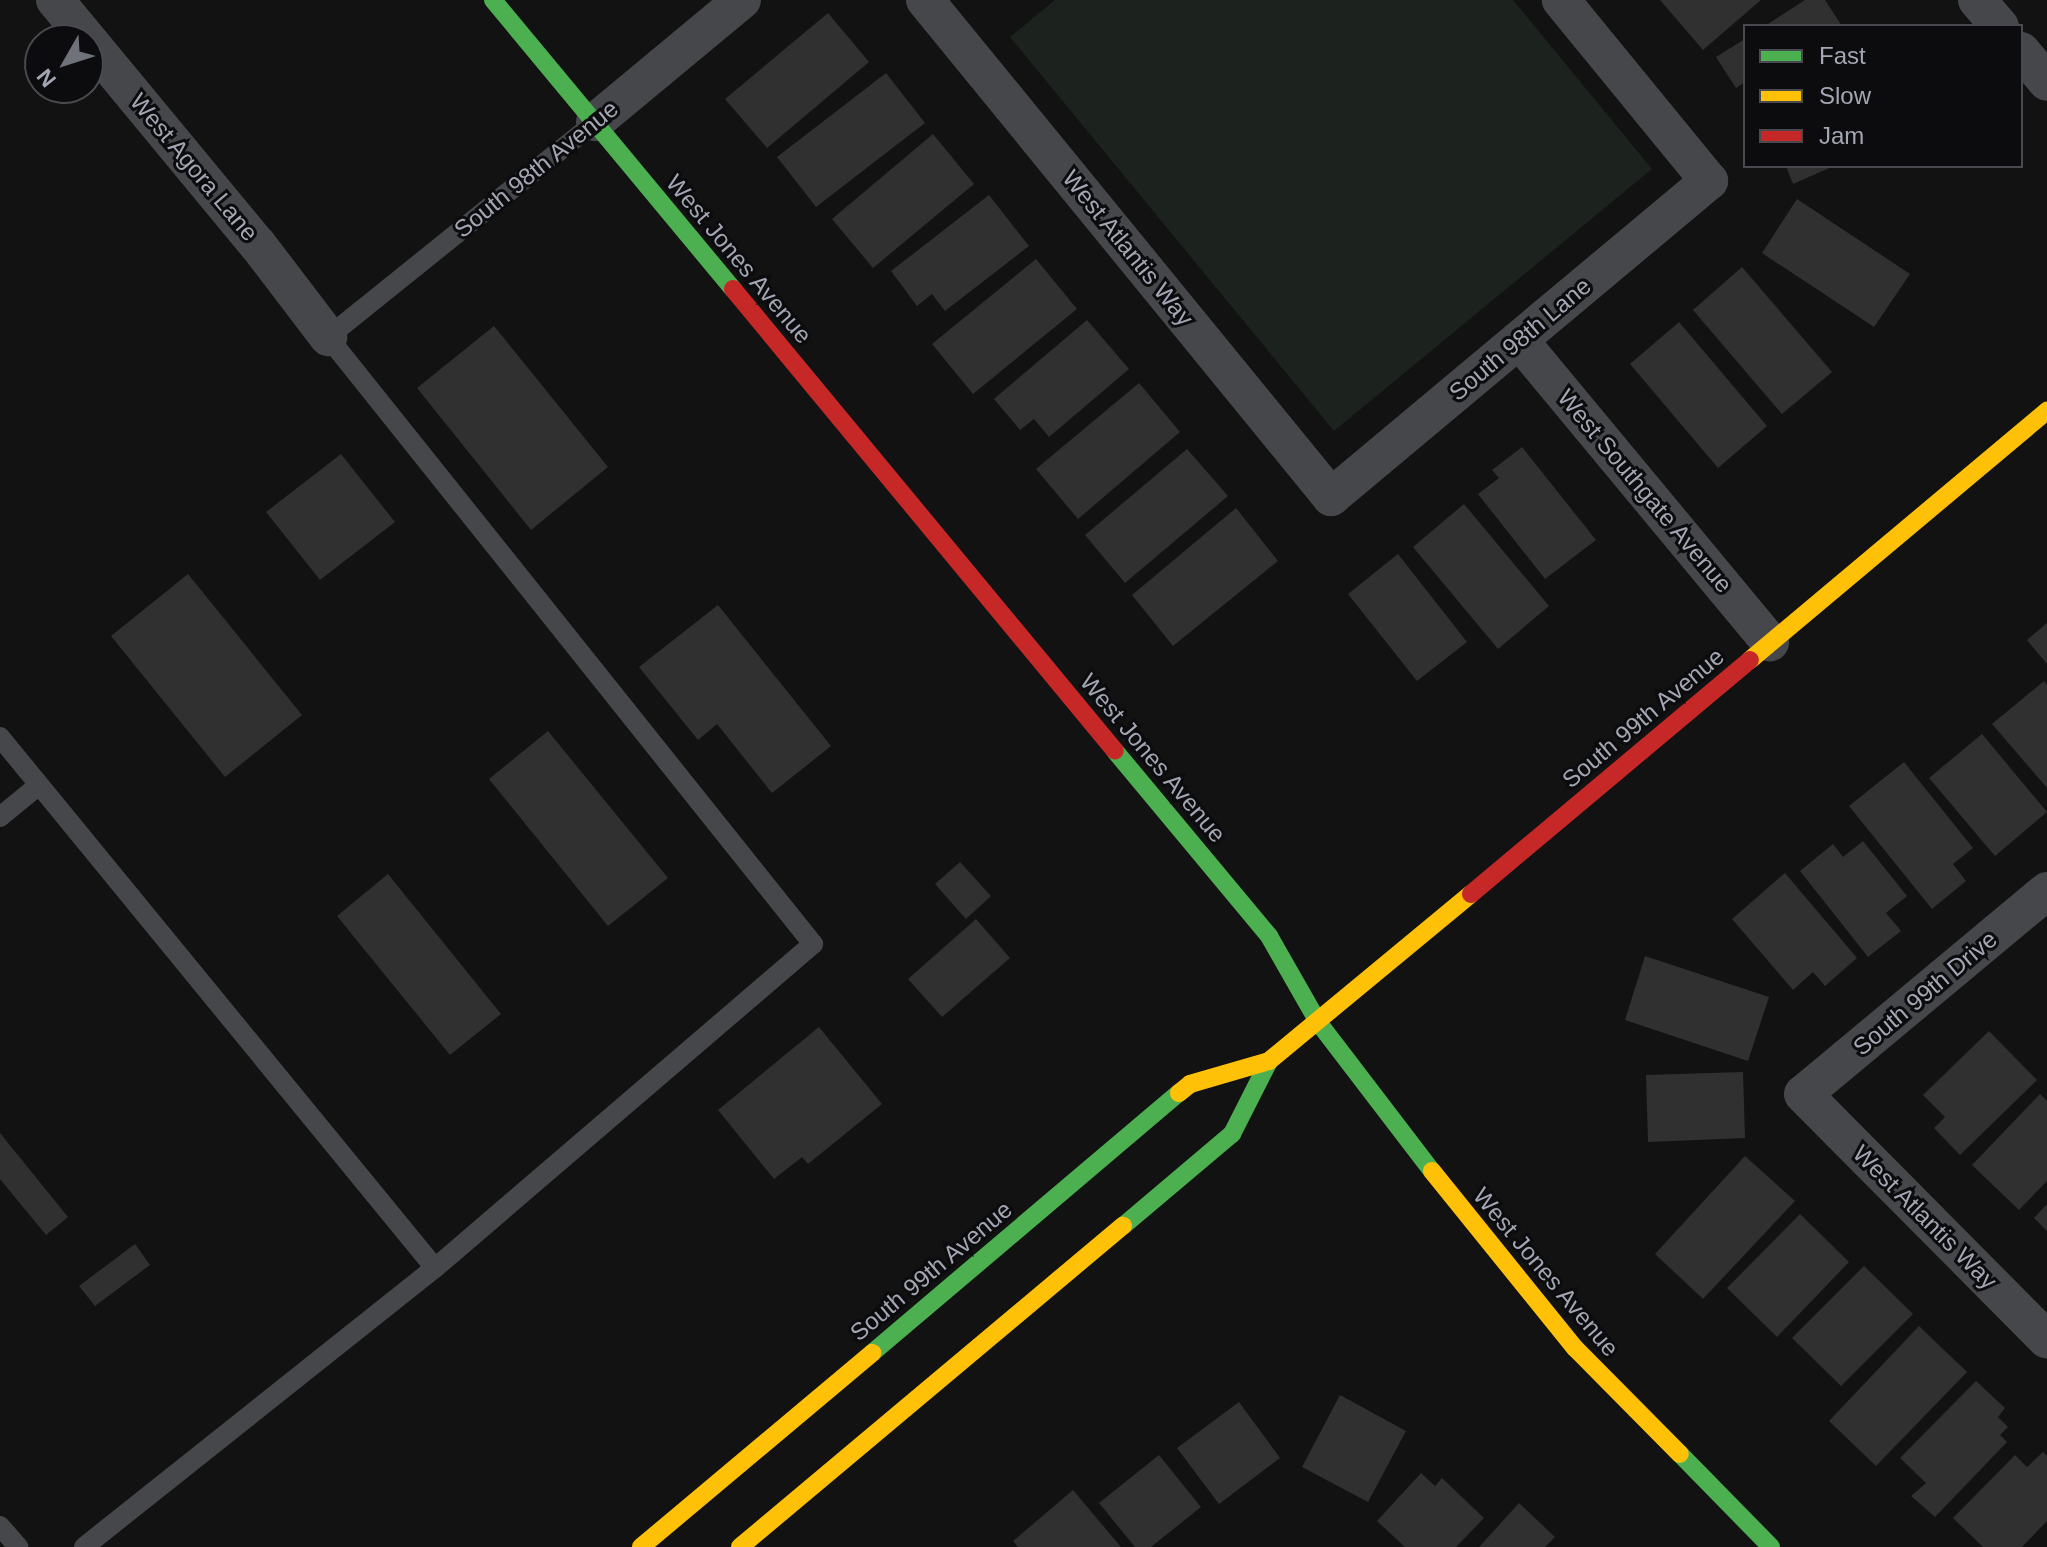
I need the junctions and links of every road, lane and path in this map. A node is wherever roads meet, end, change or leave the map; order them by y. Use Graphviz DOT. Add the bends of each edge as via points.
graph roads {
  1 [pos="55,0"];
  2 [pos="493,0"];
  3 [pos="742,0"];
  4 [pos="925,0"];
  5 [pos="1561,0"];
  6 [pos="1977,0"];
  7 [pos="1998,24"];
  8 [pos="2023,53"];
  9 [pos="2047,82"];
  10 [pos="595,122"];
  11 [pos="328,337"];
  12 [pos="1519,340"];
  13 [pos="2047,411"];
  14 [pos="1331,497"];
  15 [pos="1770,642"];
  16 [pos="0,737"];
  17 [pos="39,785"];
  18 [pos="0,817"];
  19 [pos="2047,891"];
  20 [pos="1318,1022"];
  21 [pos="1269,1061"];
  22 [pos="1803,1094"];
  23 [pos="435,1268"];
  24 [pos="2047,1340"];
  25 [pos="0,1526"];
  26 [pos="18,1547"];
  27 [pos="84,1547"];
  28 [pos="641,1547"];
  29 [pos="740,1547"];
  30 [pos="1771,1547"];
  1 -- 11 [label="street, West Agora Lane"];
  2 -- 10 [label="main road, West Jones Avenue"];
  3 -- 10 [label="street, South 98th Avenue"];
  4 -- 14 [label="street, West Atlantis Way"];
  5 -- 12 [label="street, South 98th Lane" via="1709,181"];
  6 -- 7 [label="street"];
  8 -- 9 [label="street"];
  10 -- 11 [label="lane, South 98th Avenue"];
  10 -- 20 [label="main road, West Jones Avenue" via="1269,936"];
  11 -- 23 [label="lane" via="813,944"];
  12 -- 14 [label="street, South 98th Lane"];
  12 -- 15 [label="street, West Southgate Avenue"];
  13 -- 15 [label="main road, South 99th Avenue"];
  15 -- 20 [label="main road, South 99th Avenue"];
  16 -- 17 [label="lane"];
  17 -- 18 [label="lane"];
  17 -- 23 [label="lane"];
  19 -- 22 [label="street, South 99th Drive"];
  20 -- 21 [label="main road, South 99th Avenue"];
  20 -- 30 [label="main road, West Jones Avenue" via="1575,1348"];
  21 -- 28 [label="main road, South 99th Avenue" via="1190,1084"];
  21 -- 29 [label="main road, South 99th Avenue" via="1232,1134"];
  22 -- 24 [label="street, West Atlantis Way"];
  23 -- 27 [label="lane"];
  25 -- 26 [label="lane"];
}
